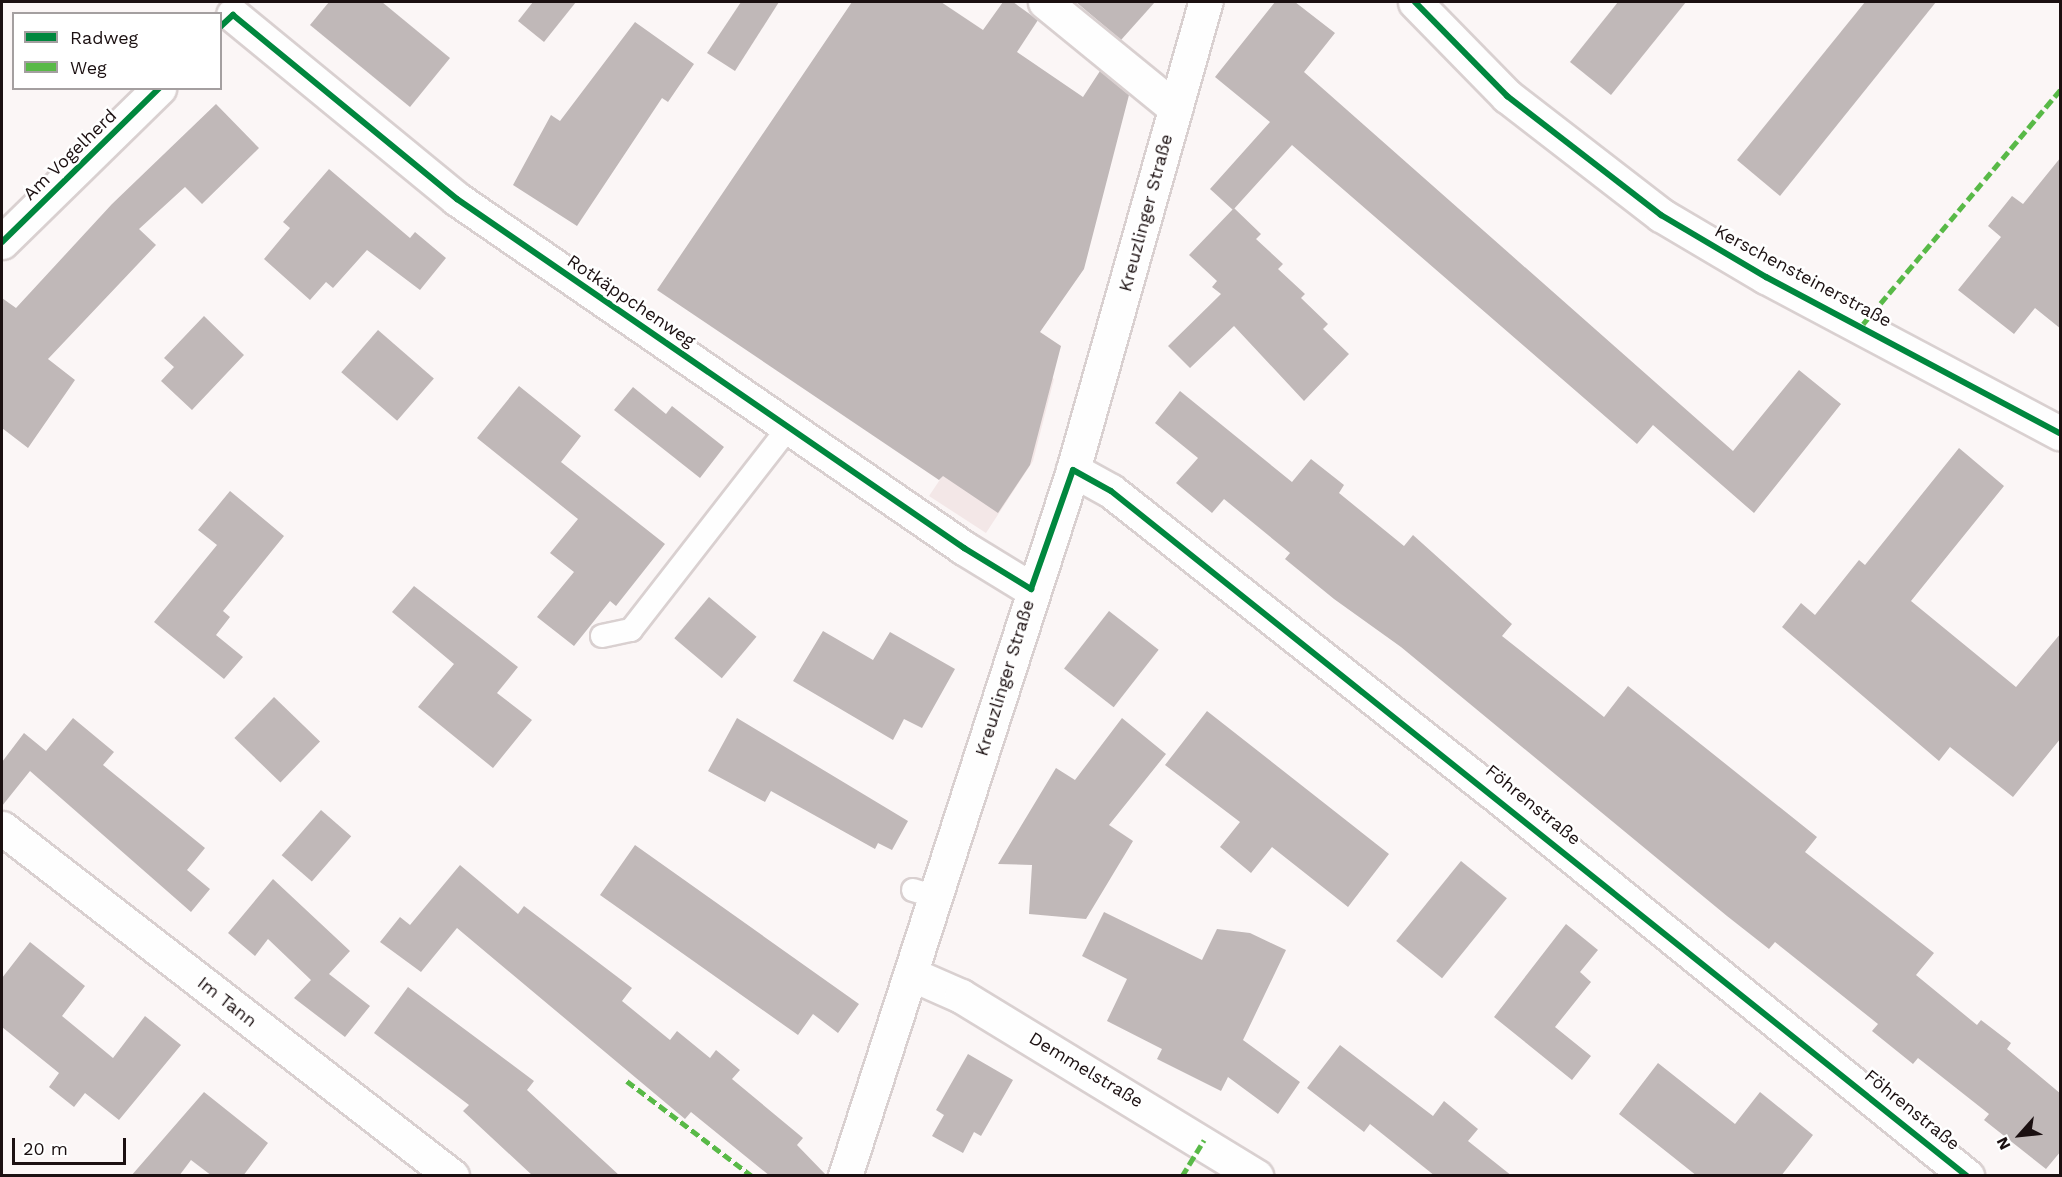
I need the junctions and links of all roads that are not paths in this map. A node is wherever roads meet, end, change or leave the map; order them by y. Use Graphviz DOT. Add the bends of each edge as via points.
graph roads {
  1 [pos="1045,2"];
  2 [pos="1205,2"];
  3 [pos="1415,2"];
  4 [pos="233,14"];
  5 [pos="157,90"];
  6 [pos="1175,108"];
  7 [pos="2,242"];
  8 [pos="790,426"];
  9 [pos="2061,433"];
  10 [pos="1072,470"];
  11 [pos="1031,589"];
  12 [pos="602,636"];
  13 [pos="2,828"];
  14 [pos="911,974"];
  15 [pos="452,1176"];
  16 [pos="845,1176"];
  17 [pos="1256,1176"];
  18 [pos="1967,1176"];
  1 -- 6 [label="street"];
  2 -- 6 [label="street, Kreuzlinger Straße"];
  3 -- 9 [label="street, Kerschensteinerstraße" via="1507,96 1661,214 1766,277"];
  4 -- 8 [label="street, Rotkäppchenweg" via="457,199"];
  5 -- 7 [label="street, Am Vogelherd"];
  6 -- 10 [label="street, Kreuzlinger Straße"];
  8 -- 11 [label="street, Rotkäppchenweg"];
  8 -- 12 [label="lane" via="631,630"];
  10 -- 11 [label="street, Kreuzlinger Straße"];
  10 -- 18 [label="street, Föhrenstraße" via="1111,491 1481,783"];
  11 -- 14 [label="street, Kreuzlinger Straße" via="924,893"];
  13 -- 15 [label="street, Im Tann"];
  14 -- 16 [label="street, Kreuzlinger Straße"];
  14 -- 17 [label="street, Demmelstraße" via="961,996"];
}
